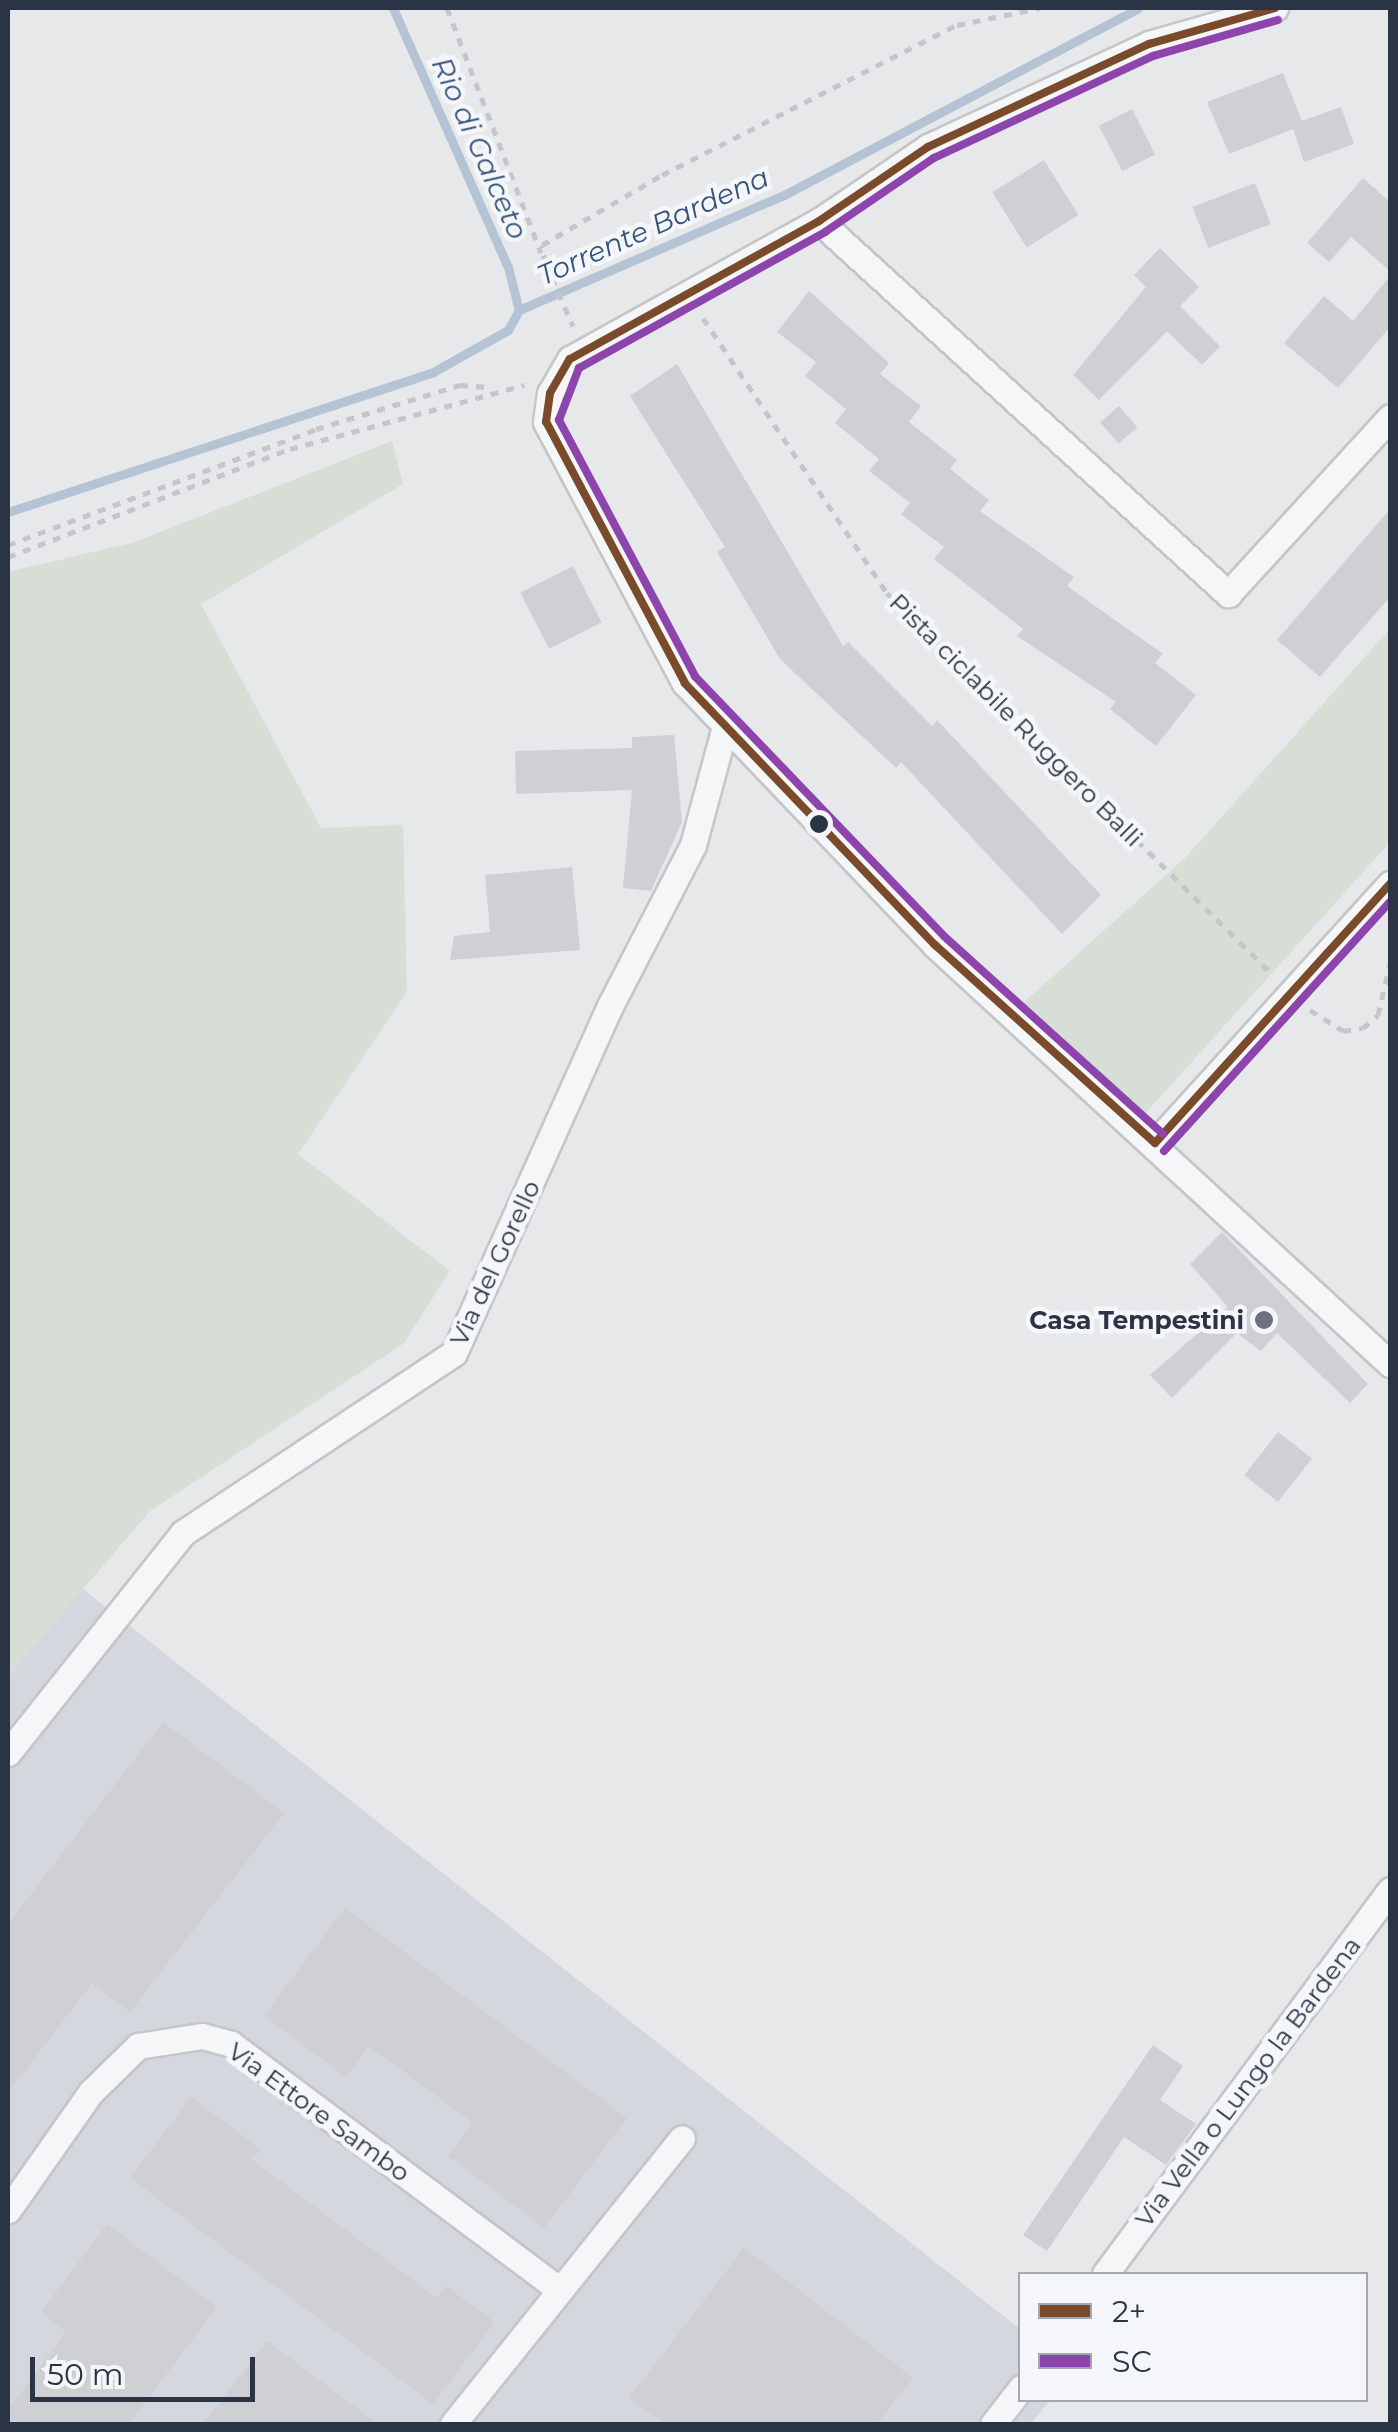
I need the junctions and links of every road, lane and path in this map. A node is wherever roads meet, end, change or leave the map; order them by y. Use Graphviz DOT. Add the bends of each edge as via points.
graph roads {
  1 [pos="448,8"];
  2 [pos="1040,8"];
  3 [pos="1275,8"];
  4 [pos="819,221"];
  5 [pos="544,264"];
  6 [pos="685,290"];
  7 [pos="576,334"];
  8 [pos="529,384"];
  9 [pos="494,388"];
  10 [pos="1390,417"];
  11 [pos="8,545"];
  12 [pos="8,557"];
  13 [pos="725,726"];
  14 [pos="1390,884"];
  15 [pos="1390,964"];
  16 [pos="1292,993"];
  17 [pos="1154,1143"];
  18 [pos="1390,1364"];
  19 [pos="8,1753"];
  20 [pos="1390,1890"];
  21 [pos="682,2138"];
  22 [pos="8,2210"];
  23 [pos="1106,2272"];
  24 [pos="558,2290"];
  25 [pos="1018,2391"];
  26 [pos="454,2424"];
  27 [pos="993,2424"];
  1 -- 5 [label="path"];
  2 -- 5 [label="path" via="957,25 662,175 542,245"];
  3 -- 4 [label="street" via="1149,44 928,146"];
  4 -- 6 [label="street"];
  4 -- 10 [label="street" via="1228,594"];
  5 -- 7 [label="path"];
  6 -- 13 [label="street" via="570,359 550,393 546,422 685,683"];
  6 -- 16 [label="path, Pista ciclabile Ruggero Balli" via="887,592"];
  8 -- 9 [label="path"];
  9 -- 11 [label="path" via="460,385 316,429"];
  9 -- 12 [label="path" via="290,449"];
  13 -- 17 [label="street" via="935,945"];
  13 -- 19 [label="street, Via del Gorello" via="693,845 610,1006 454,1353 183,1533"];
  14 -- 16 [label="street"];
  15 -- 16 [label="path, Pista ciclabile Ruggero Balli" via="1378,1015 1363,1028 1325,1022"];
  16 -- 17 [label="street"];
  17 -- 18 [label="street"];
  20 -- 23 [label="street, Via Vella o Lungo la Bardena"];
  21 -- 24 [label="street"];
  22 -- 24 [label="street, Via Ettore Sambo" via="91,2092 138,2046 202,2036 231,2044"];
  24 -- 26 [label="street"];
  25 -- 27 [label="street"];
}
